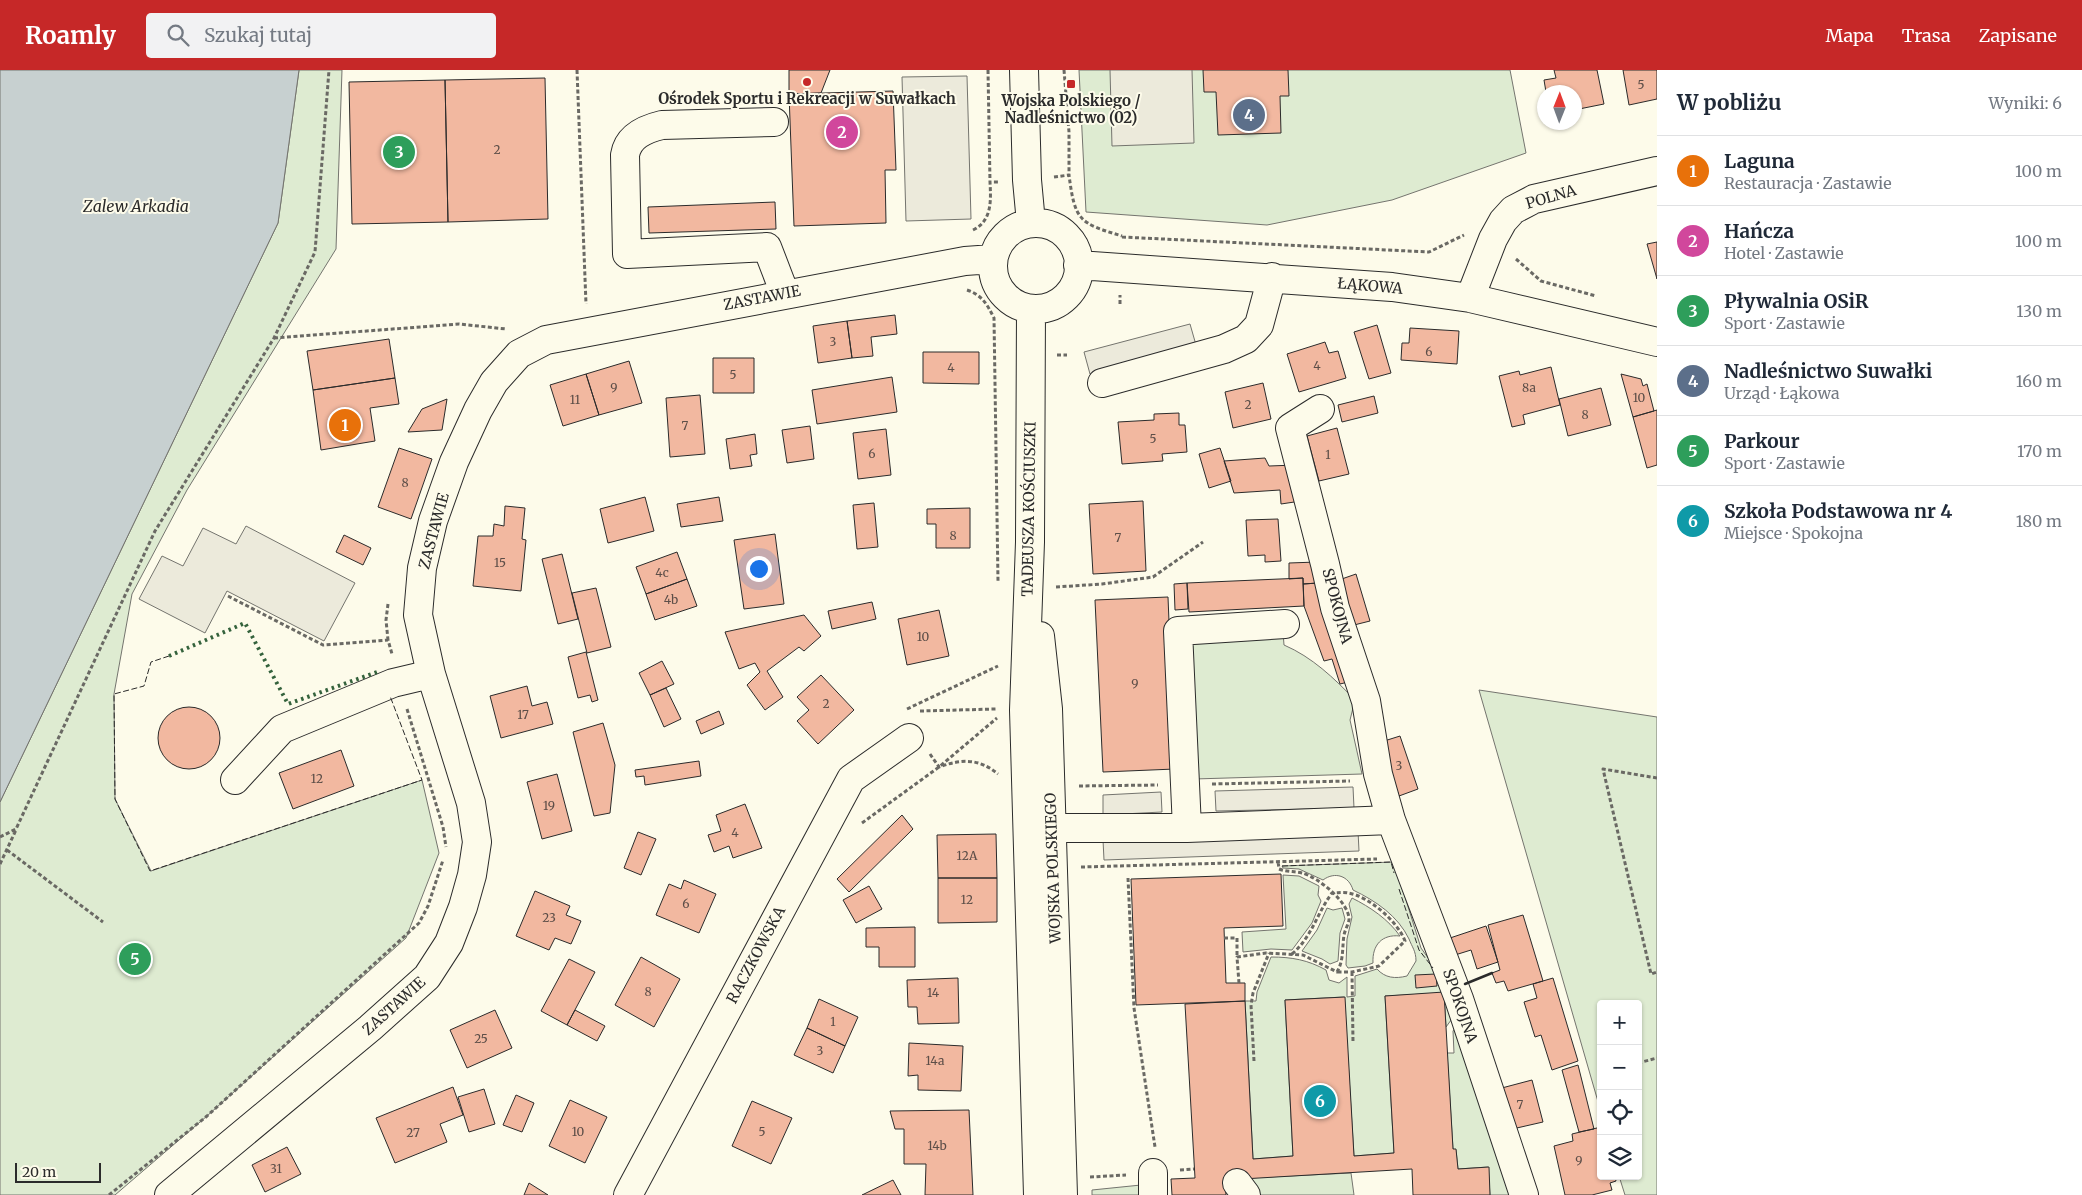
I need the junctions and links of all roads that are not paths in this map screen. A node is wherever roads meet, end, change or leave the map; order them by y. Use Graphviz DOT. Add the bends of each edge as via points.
graph roads {
  1 [pos="1024,70"];
  2 [pos="774,122"];
  3 [pos="1657,171"];
  4 [pos="1031,223"];
  5 [pos="993,259"];
  6 [pos="1078,265"];
  7 [pos="1272,277"];
  8 [pos="785,294"];
  9 [pos="1470,298"];
  10 [pos="1031,309"];
  11 [pos="1657,342"];
  12 [pos="1102,383"];
  13 [pos="1320,409"];
  14 [pos="1030,542"];
  15 [pos="1285,624"];
  16 [pos="431,674"];
  17 [pos="1011,713"];
  18 [pos="918,744"];
  19 [pos="235,780"];
  20 [pos="1391,820"];
  21 [pos="1051,828"];
  22 [pos="1187,828"];
  23 [pos="169,1195"];
  24 [pos="628,1195"];
  25 [pos="1038,1195"];
  26 [pos="1063,1195"];
  27 [pos="1524,1195"];
  1 -- 4 [label="street"];
  2 -- 8 [label="street" via="662,125 632,139 625,155 627,254 767,247"];
  3 -- 9 [label="street, POLNA" via="1534,199 1513,210 1493,239"];
  4 -- 5 [label="street" via="1006,234"];
  4 -- 6 [label="street" via="1048,224 1062,231 1072,242"];
  5 -- 8 [label="street, ZASTAWIE" via="965,261"];
  5 -- 10 [label="street" via="993,274 1006,298"];
  6 -- 7 [label="street, ŁĄKOWA"];
  6 -- 10 [label="street" via="1075,284 1068,295 1051,306"];
  7 -- 9 [label="street, ŁĄKOWA" via="1392,287"];
  7 -- 12 [label="street" via="1259,325 1246,339 1224,349"];
  8 -- 16 [label="street, ZASTAWIE" via="580,332 546,340 519,354 494,382 478,410 454,462 433,522 422,568 418,615"];
  9 -- 11 [label="street, ŁĄKOWA"];
  10 -- 14 [label="street, TADEUSZA KOŚCIUSZKI"];
  13 -- 20 [label="street, SPOKOJNA" via="1290,428 1335,608 1366,702 1378,774"];
  14 -- 17 [label="street, TADEUSZA KOŚCIUSZKI"];
  14 -- 21 [label="street, WOJSKA POLSKIEGO" via="1047,696"];
  15 -- 22 [label="street" via="1178,631"];
  16 -- 19 [label="street" via="399,681 282,730"];
  16 -- 23 [label="street, ZASTAWIE" via="471,803 477,842 472,875 449,942 427,977 406,996"];
  17 -- 25 [label="street, WOJSKA POLSKIEGO"];
  18 -- 24 [label="street, RACZKOWSKA" via="850,779"];
  20 -- 22 [label="street"];
  20 -- 27 [label="street, SPOKOJNA" via="1458,1000"];
  21 -- 22 [label="street"];
  21 -- 26 [label="street, WOJSKA POLSKIEGO"];
}
